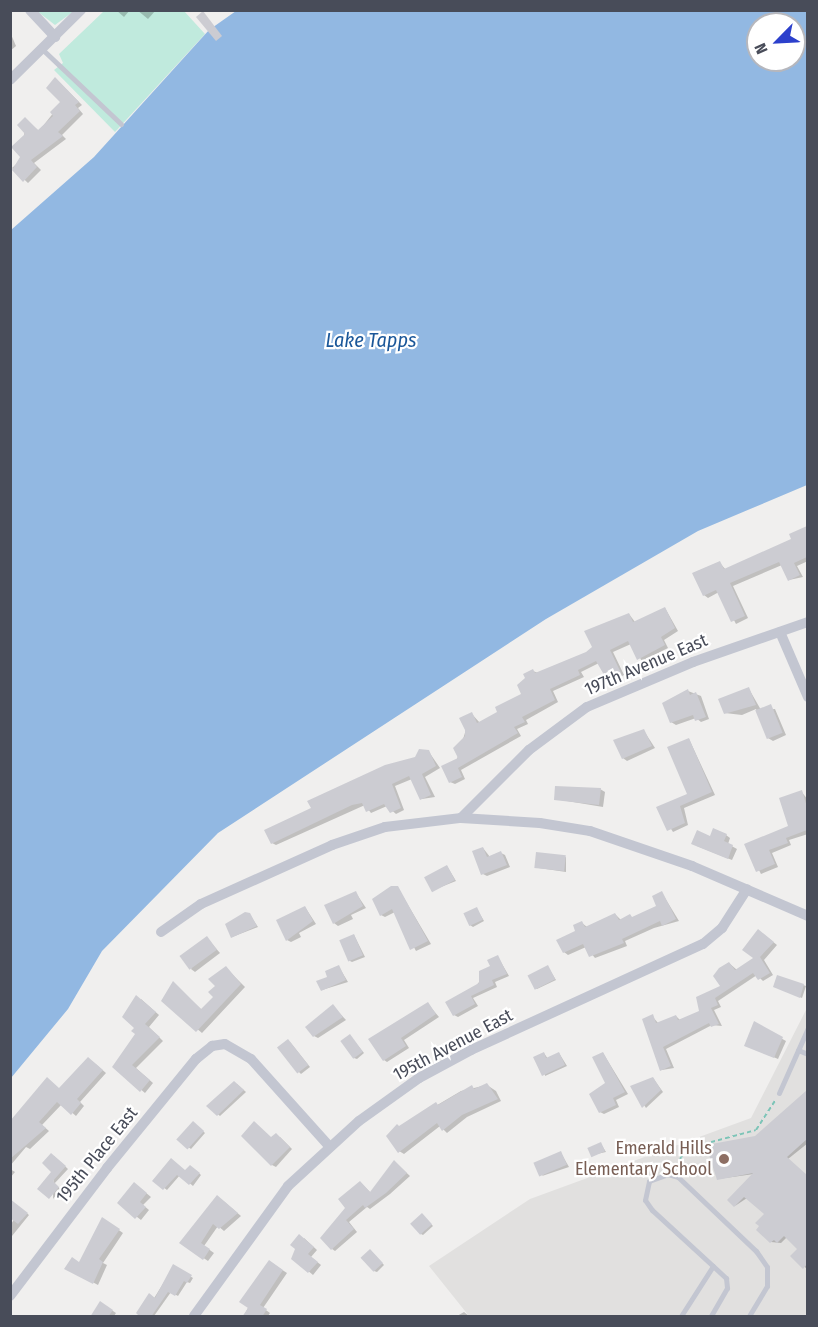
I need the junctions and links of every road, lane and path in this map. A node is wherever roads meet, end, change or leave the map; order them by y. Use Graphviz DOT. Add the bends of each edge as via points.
graph roads {
  1 [pos="30,10"];
  2 [pos="81,10"];
  3 [pos="55,37"];
  4 [pos="42,49"];
  5 [pos="10,80"];
  6 [pos="121,124"];
  7 [pos="807,622"];
  8 [pos="780,632"];
  9 [pos="807,697"];
  10 [pos="461,818"];
  11 [pos="747,889"];
  12 [pos="807,916"];
  13 [pos="161,932"];
  14 [pos="807,1028"];
  15 [pos="798,1050"];
  16 [pos="807,1054"];
  17 [pos="779,1093"];
  18 [pos="329,1146"];
  19 [pos="678,1178"];
  20 [pos="713,1266"];
  21 [pos="10,1296"];
  22 [pos="194,1317"];
  23 [pos="681,1317"];
  24 [pos="711,1317"];
  25 [pos="749,1317"];
  1 -- 3 [label="street"];
  2 -- 3 [label="street"];
  3 -- 4 [label="street"];
  4 -- 5 [label="street"];
  4 -- 6 [label="lane"];
  7 -- 8 [label="street, 197th Avenue East"];
  8 -- 9 [label="street"];
  8 -- 10 [label="street, 197th Avenue East" via="693,662 587,707 529,750"];
  10 -- 11 [label="street" via="590,831"];
  10 -- 13 [label="street" via="385,827 332,845 201,904"];
  11 -- 12 [label="street"];
  11 -- 18 [label="street, 195th Avenue East" via="722,928 703,944 471,1050 391,1097"];
  14 -- 15 [label="lane"];
  15 -- 16 [label="lane"];
  15 -- 17 [label="lane"];
  17 -- 19 [label="path" via="756,1130 689,1148 681,1157"];
  18 -- 21 [label="street, 195th Place East" via="251,1059 238,1049 219,1044 196,1059"];
  18 -- 22 [label="street, 195th Avenue East" via="265,1214"];
  19 -- 20 [label="lane" via="668,1174 649,1180 645,1200"];
  19 -- 25 [label="lane" via="756,1251 767,1267 767,1286"];
  20 -- 23 [label="lane"];
  20 -- 24 [label="lane" via="726,1278 727,1288"];
}
